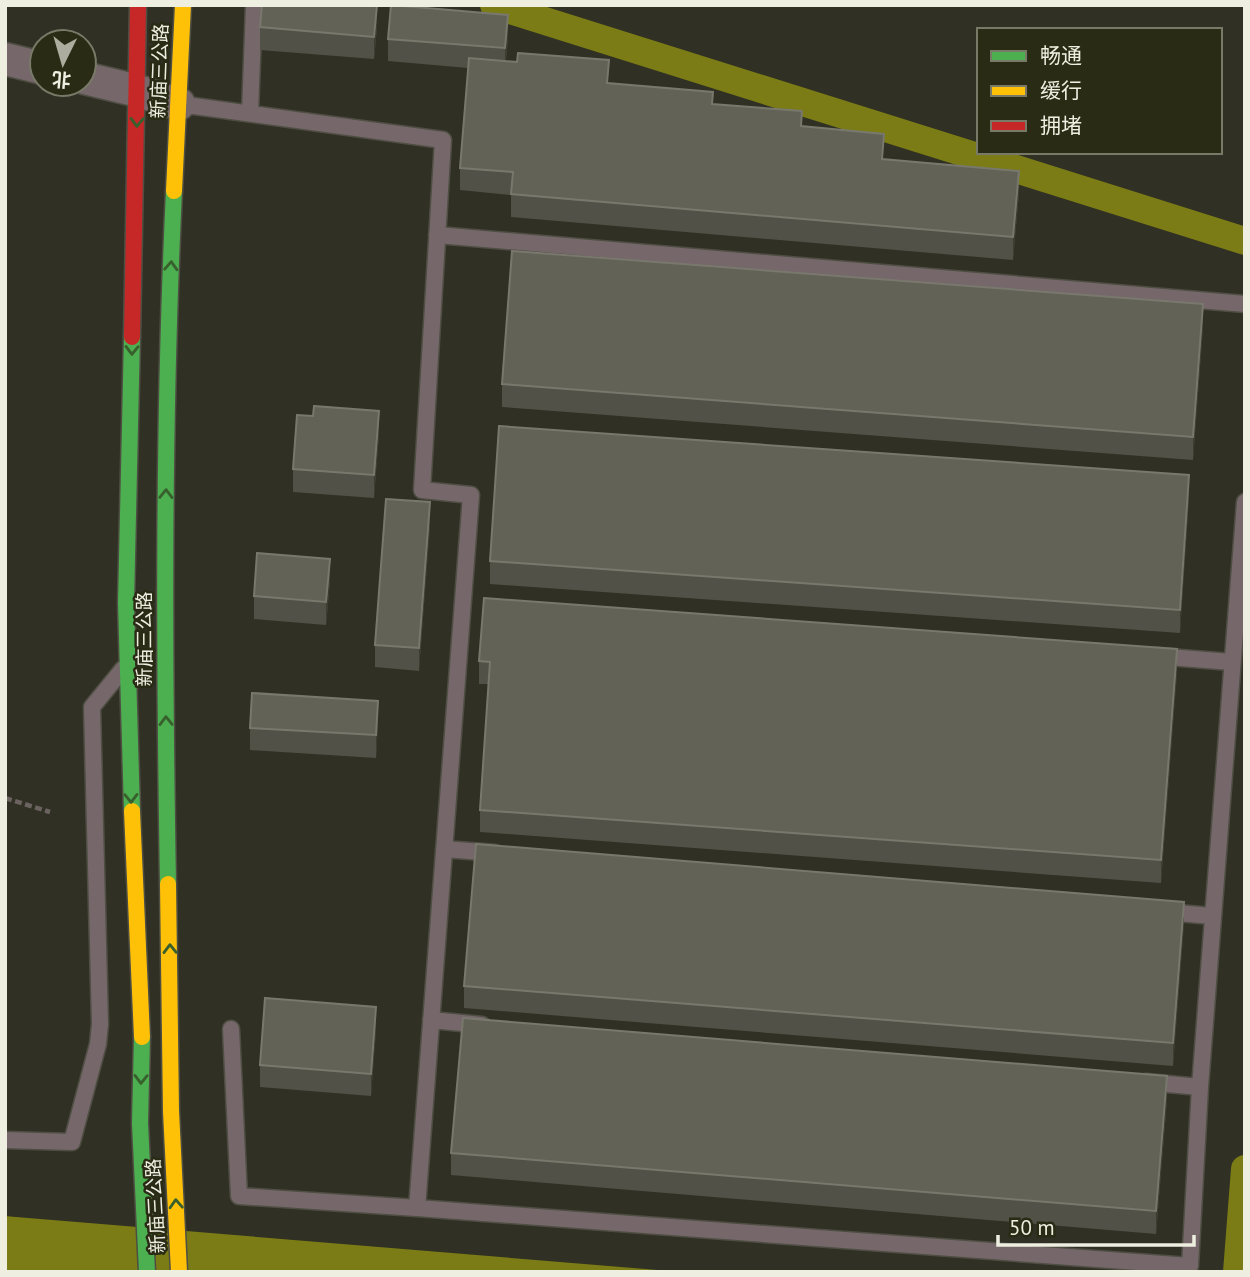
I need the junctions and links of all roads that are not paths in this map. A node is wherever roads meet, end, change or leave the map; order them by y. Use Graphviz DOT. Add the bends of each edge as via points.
graph roads {
  1 [pos="138,5"];
  2 [pos="183,5"];
  3 [pos="254,5"];
  4 [pos="5,59"];
  5 [pos="28,65"];
  6 [pos="98,81"];
  7 [pos="138,90"];
  8 [pos="179,104"];
  9 [pos="250,113"];
  10 [pos="437,236"];
  11 [pos="1245,304"];
  12 [pos="1245,502"];
  13 [pos="1133,654"];
  14 [pos="1231,662"];
  15 [pos="128,663"];
  16 [pos="444,849"];
  17 [pos="513,855"];
  18 [pos="1145,910"];
  19 [pos="1212,916"];
  20 [pos="431,1020"];
  21 [pos="500,1026"];
  22 [pos="231,1029"];
  23 [pos="1131,1081"];
  24 [pos="1200,1087"];
  25 [pos="5,1140"];
  26 [pos="417,1208"];
  27 [pos="147,1272"];
  28 [pos="179,1272"];
  1 -- 7 [label="main road, 新庙三公路"];
  2 -- 8 [label="main road, 新庙三公路"];
  3 -- 9 [label="lane"];
  4 -- 5 [label="street"];
  6 -- 7 [label="street"];
  7 -- 8 [label="street"];
  7 -- 15 [label="main road, 新庙三公路, one-way"];
  8 -- 9 [label="lane"];
  28 -- 8 [label="main road, 新庙三公路, one-way" via="171,1111 164,611 167,340"];
  9 -- 10 [label="lane" via="443,140"];
  10 -- 11 [label="lane"];
  10 -- 16 [label="lane" via="422,490 471,495 470,602"];
  12 -- 14 [label="lane"];
  13 -- 14 [label="lane"];
  14 -- 19 [label="lane"];
  15 -- 25 [label="lane" via="92,707 98,1044 72,1142"];
  15 -- 27 [label="main road, 新庙三公路, one-way"];
  16 -- 17 [label="lane"];
  16 -- 20 [label="lane"];
  18 -- 19 [label="lane"];
  19 -- 24 [label="lane"];
  20 -- 21 [label="lane"];
  20 -- 26 [label="lane"];
  22 -- 26 [label="lane" via="239,1196"];
  23 -- 24 [label="lane"];
  24 -- 26 [label="lane" via="1190,1266"];
}
